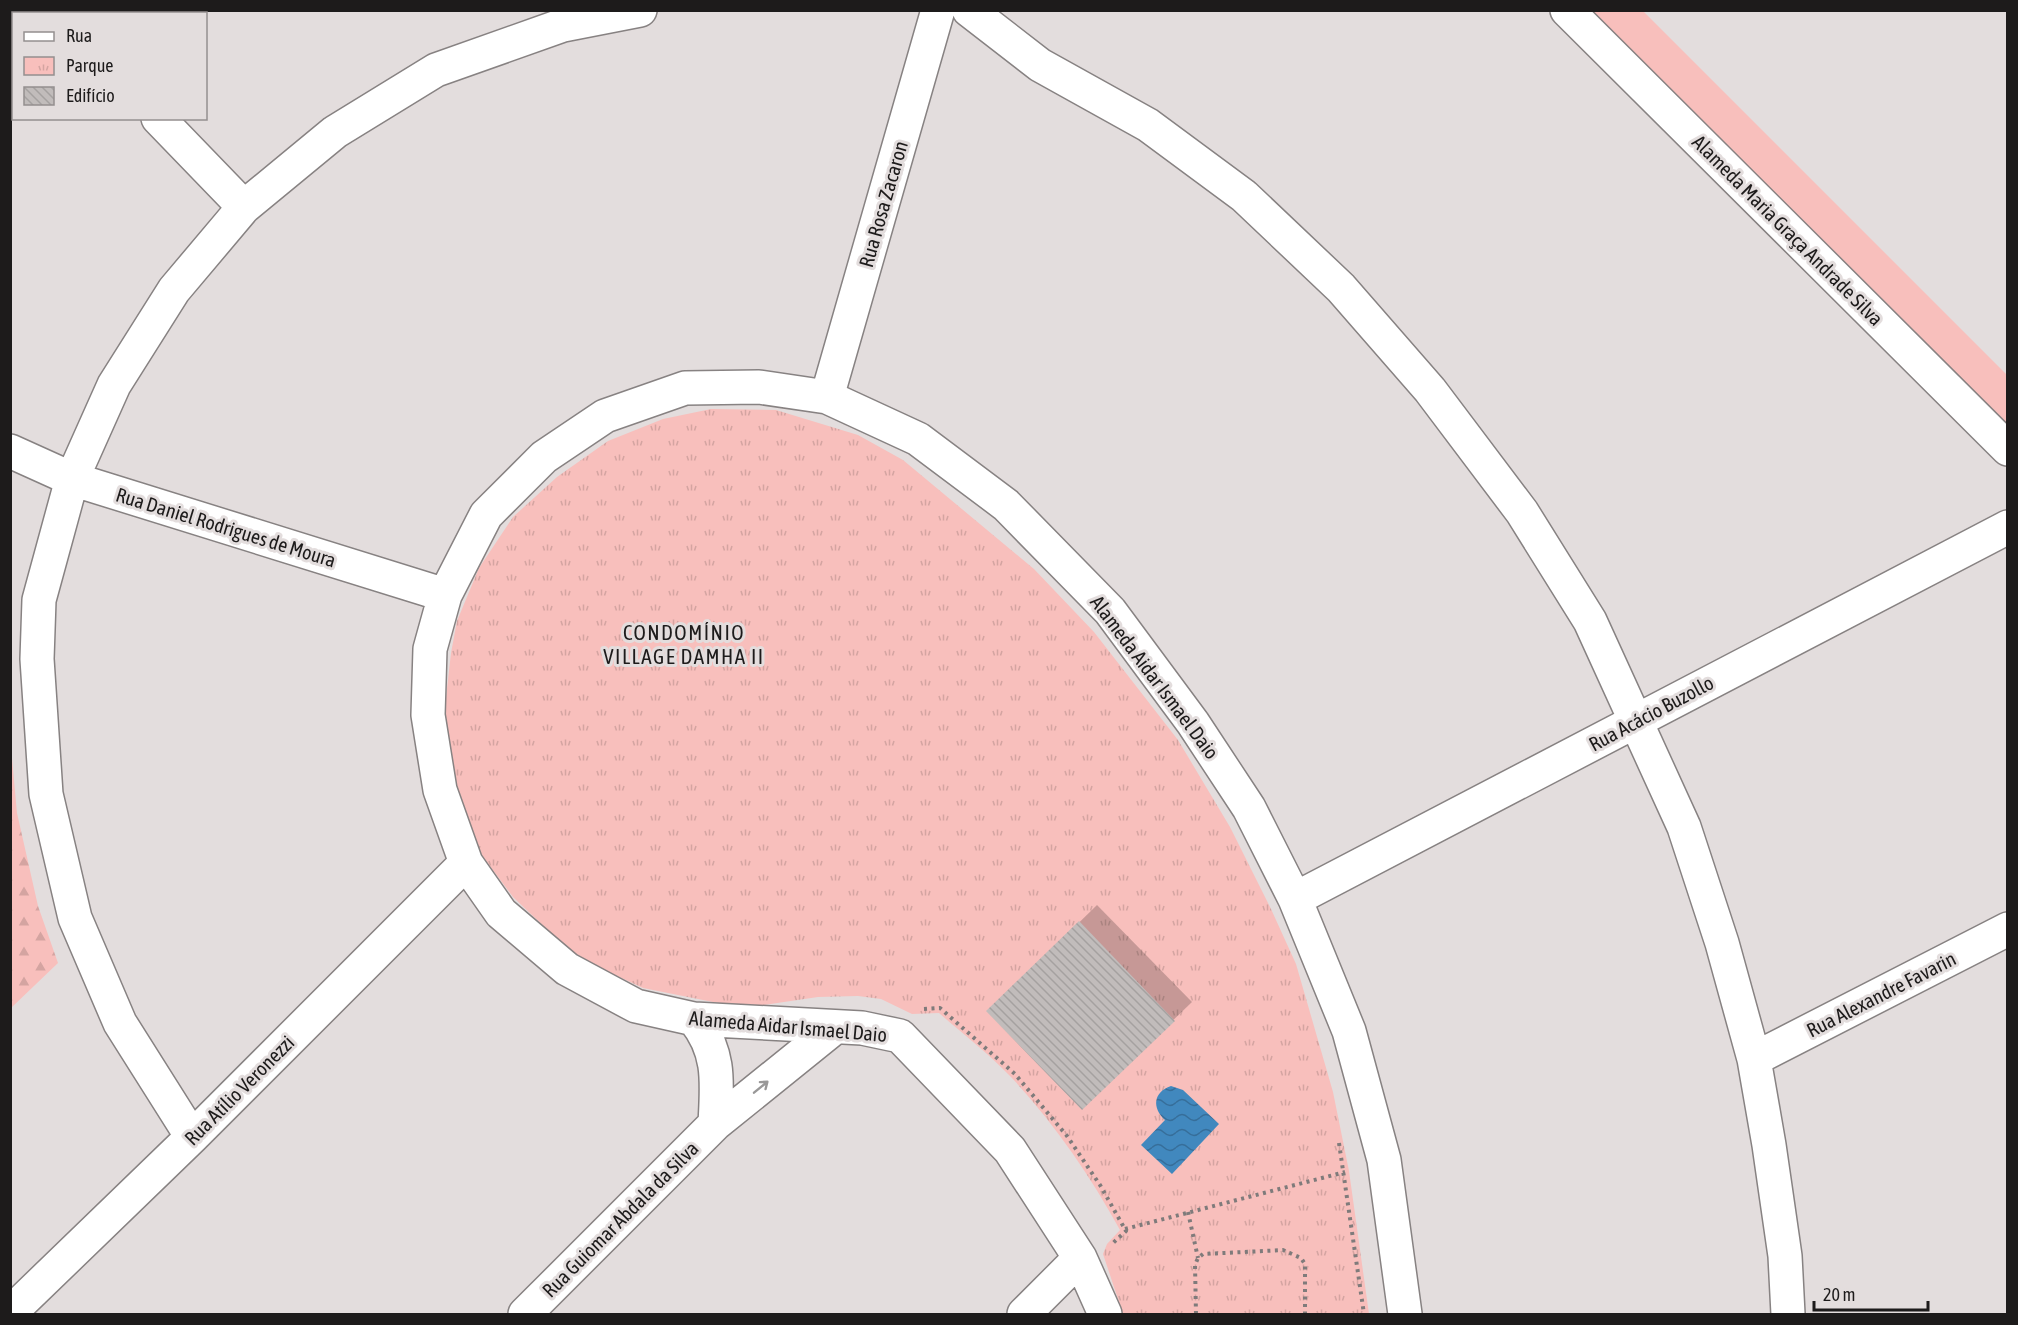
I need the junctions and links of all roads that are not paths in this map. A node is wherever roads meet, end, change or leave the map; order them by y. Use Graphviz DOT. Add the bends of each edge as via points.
graph roads {
  1 [pos="640,10"];
  2 [pos="938,10"];
  3 [pos="969,10"];
  4 [pos="1568,10"];
  5 [pos="556,18"];
  6 [pos="160,120"];
  7 [pos="244,207"];
  8 [pos="827,397"];
  9 [pos="2007,450"];
  10 [pos="10,451"];
  11 [pos="72,479"];
  12 [pos="2007,527"];
  13 [pos="445,595"];
  14 [pos="25,602"];
  15 [pos="1637,720"];
  16 [pos="466,863"];
  17 [pos="1295,899"];
  18 [pos="2007,929"];
  19 [pos="694,1019"];
  20 [pos="834,1028"];
  21 [pos="1754,1059"];
  22 [pos="716,1124"];
  23 [pos="192,1137"];
  24 [pos="1080,1258"];
  25 [pos="10,1313"];
  26 [pos="525,1314"];
  27 [pos="1024,1314"];
  28 [pos="1105,1314"];
  29 [pos="1405,1314"];
  30 [pos="1788,1314"];
  1 -- 5 [label="street"];
  2 -- 8 [label="street, Rua Rosa Zacaron"];
  3 -- 15 [label="street" via="1040,65 1148,125 1244,196 1341,288 1430,390 1522,512 1590,621"];
  4 -- 9 [label="street, Alameda Maria Graça Andrade Silva"];
  5 -- 7 [label="street" via="436,70 335,132"];
  6 -- 7 [label="street"];
  7 -- 11 [label="street" via="174,290 120,375"];
  8 -- 13 [label="street, Alameda Aidar Ismael Daio" via="759,387 685,388 605,416 544,457 486,515"];
  8 -- 17 [label="street, Alameda Aidar Ismael Daio" via="918,439 997,499 1110,611 1250,808"];
  10 -- 11 [label="street, Rua Daniel Rodrigues de Moura"];
  11 -- 13 [label="street, Rua Daniel Rodrigues de Moura"];
  11 -- 14 [label="street"];
  12 -- 15 [label="street, Rua Acácio Buzollo"];
  13 -- 16 [label="street, Alameda Aidar Ismael Daio" via="430,650 428,715 440,790"];
  14 -- 23 [label="street" via="38,659 46,794 75,918 120,1023"];
  15 -- 17 [label="street, Rua Acácio Buzollo"];
  15 -- 21 [label="street" via="1684,827"];
  16 -- 19 [label="street, Alameda Aidar Ismael Daio" via="501,913 567,969 636,1006"];
  16 -- 23 [label="street, Rua Atílio Veronezzi"];
  17 -- 29 [label="street, Alameda Aidar Ismael Daio" via="1349,1031 1384,1160"];
  18 -- 21 [label="street, Rua Alexandre Favarin"];
  19 -- 20 [label="street, Alameda Aidar Ismael Daio"];
  19 -- 22 [label="street" via="705,1033 716,1065"];
  22 -- 20 [label="street, Rua Guiomar Abdala da Silva, one-way"];
  20 -- 24 [label="street, Alameda Aidar Ismael Daio" via="862,1028 900,1036 1010,1150"];
  21 -- 30 [label="street" via="1785,1256"];
  22 -- 26 [label="street, Rua Guiomar Abdala da Silva"];
  23 -- 25 [label="street, Rua Atílio Veronezzi"];
  24 -- 27 [label="street"];
  24 -- 28 [label="street, Alameda Aidar Ismael Daio"];
}
